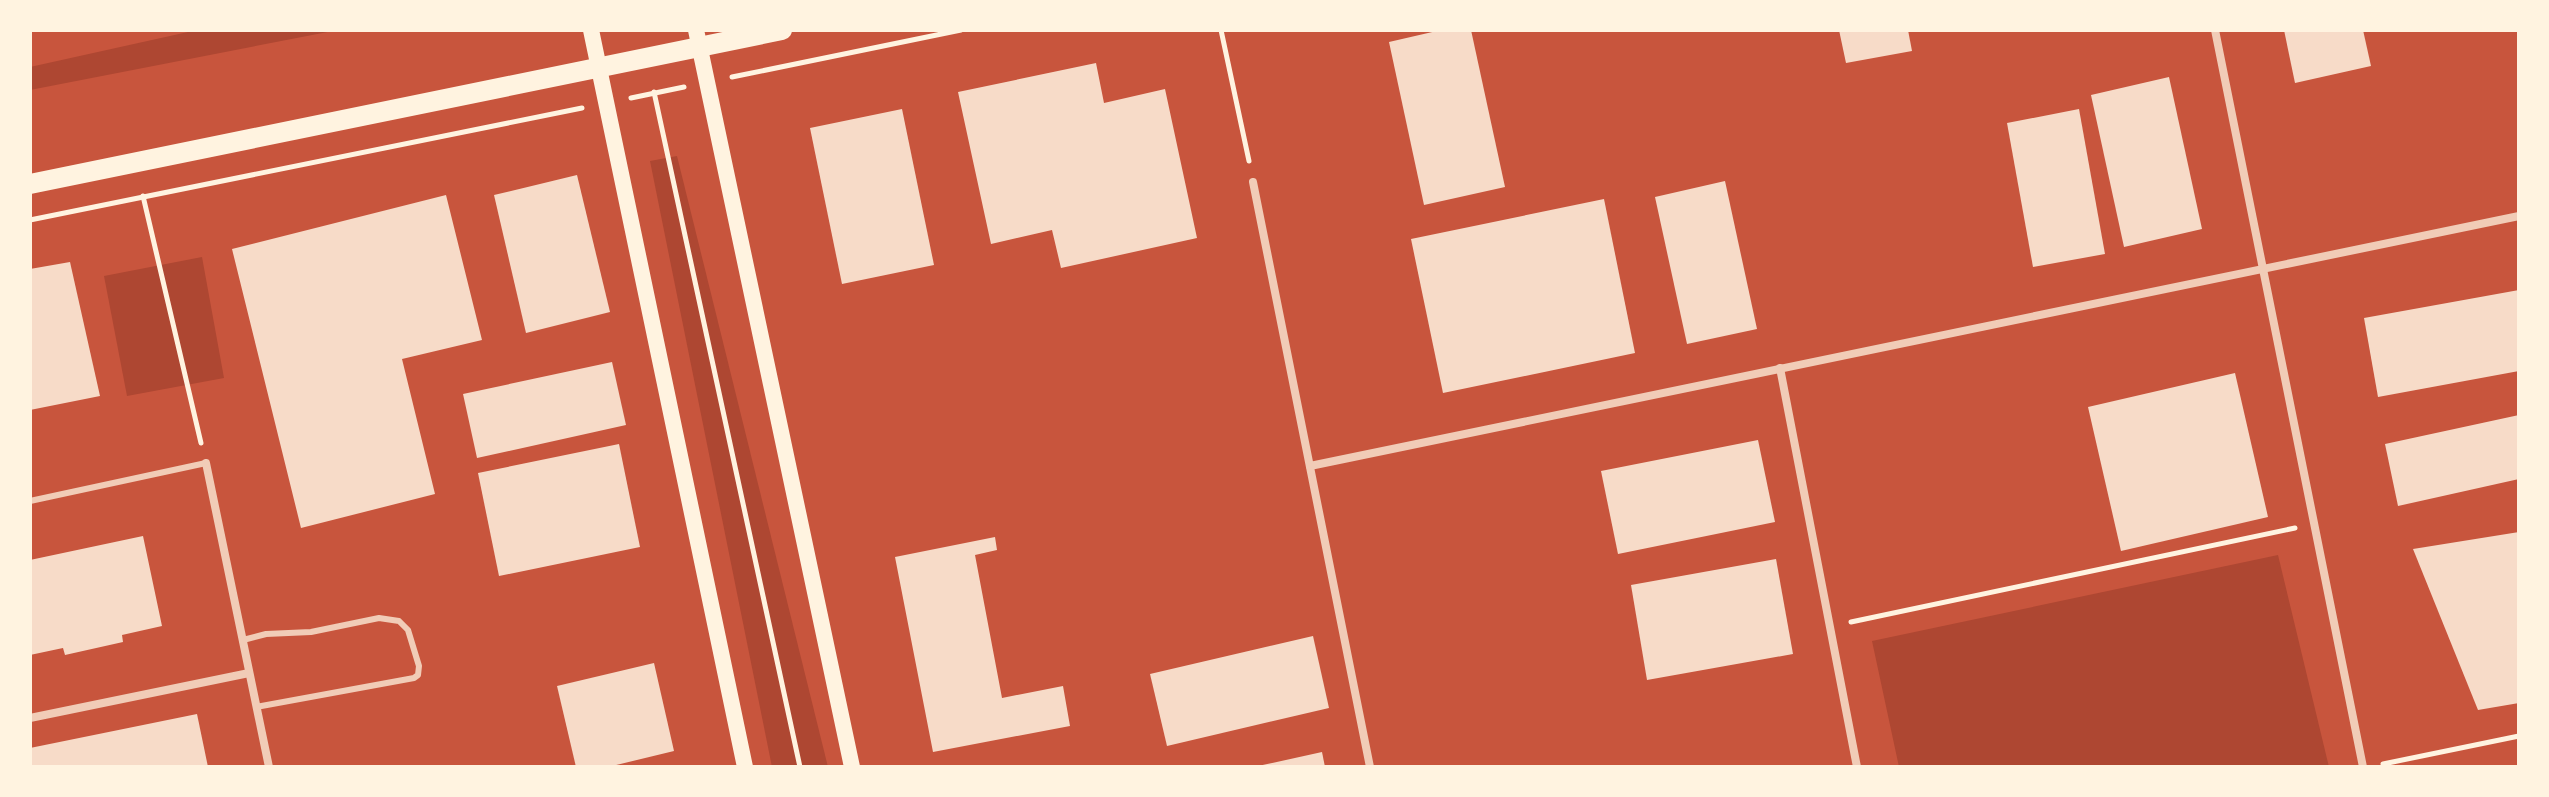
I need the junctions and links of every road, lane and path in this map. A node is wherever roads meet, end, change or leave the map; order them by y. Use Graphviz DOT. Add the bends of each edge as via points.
graph roads {
  1 [pos="591,30"];
  2 [pos="782,30"];
  3 [pos="961,30"];
  4 [pos="1221,30"];
  5 [pos="2215,30"];
  6 [pos="698,39"];
  7 [pos="805,62"];
  8 [pos="599,67"];
  9 [pos="654,93"];
  10 [pos="558,113"];
  11 [pos="135,162"];
  12 [pos="1253,182"];
  13 [pos="30,184"];
  14 [pos="144,197"];
  15 [pos="2519,216"];
  16 [pos="30,220"];
  17 [pos="2263,269"];
  18 [pos="1780,368"];
  19 [pos="206,463"];
  20 [pos="1310,466"];
  21 [pos="30,501"];
  22 [pos="2314,524"];
  23 [pos="1830,627"];
  24 [pos="243,640"];
  25 [pos="249,673"];
  26 [pos="256,707"];
  27 [pos="30,718"];
  28 [pos="2519,736"];
  29 [pos="269,767"];
  30 [pos="745,767"];
  31 [pos="800,767"];
  32 [pos="852,767"];
  33 [pos="1370,767"];
  34 [pos="1857,767"];
  35 [pos="2366,767"];
  1 -- 8 [label="main road"];
  2 -- 6 [label="main road"];
  3 -- 7 [label="path"];
  4 -- 12 [label="path"];
  5 -- 17 [label="street"];
  6 -- 8 [label="main road"];
  6 -- 32 [label="main road"];
  8 -- 11 [label="main road"];
  8 -- 30 [label="main road"];
  9 -- 31 [label="path"];
  10 -- 14 [label="path"];
  11 -- 13 [label="main road"];
  11 -- 14 [label="path"];
  12 -- 20 [label="street"];
  14 -- 16 [label="path"];
  14 -- 19 [label="path"];
  15 -- 17 [label="street"];
  17 -- 18 [label="street"];
  17 -- 22 [label="street"];
  18 -- 20 [label="street"];
  18 -- 23 [label="street"];
  19 -- 21 [label="lane"];
  19 -- 24 [label="street"];
  20 -- 33 [label="street"];
  22 -- 23 [label="path"];
  22 -- 35 [label="street"];
  23 -- 34 [label="street"];
  24 -- 25 [label="street"];
  24 -- 26 [label="lane" via="379,618 399,621 408,630 419,666 414,678"];
  25 -- 26 [label="street"];
  25 -- 27 [label="street"];
  26 -- 29 [label="street"];
  28 -- 35 [label="path"];
}
